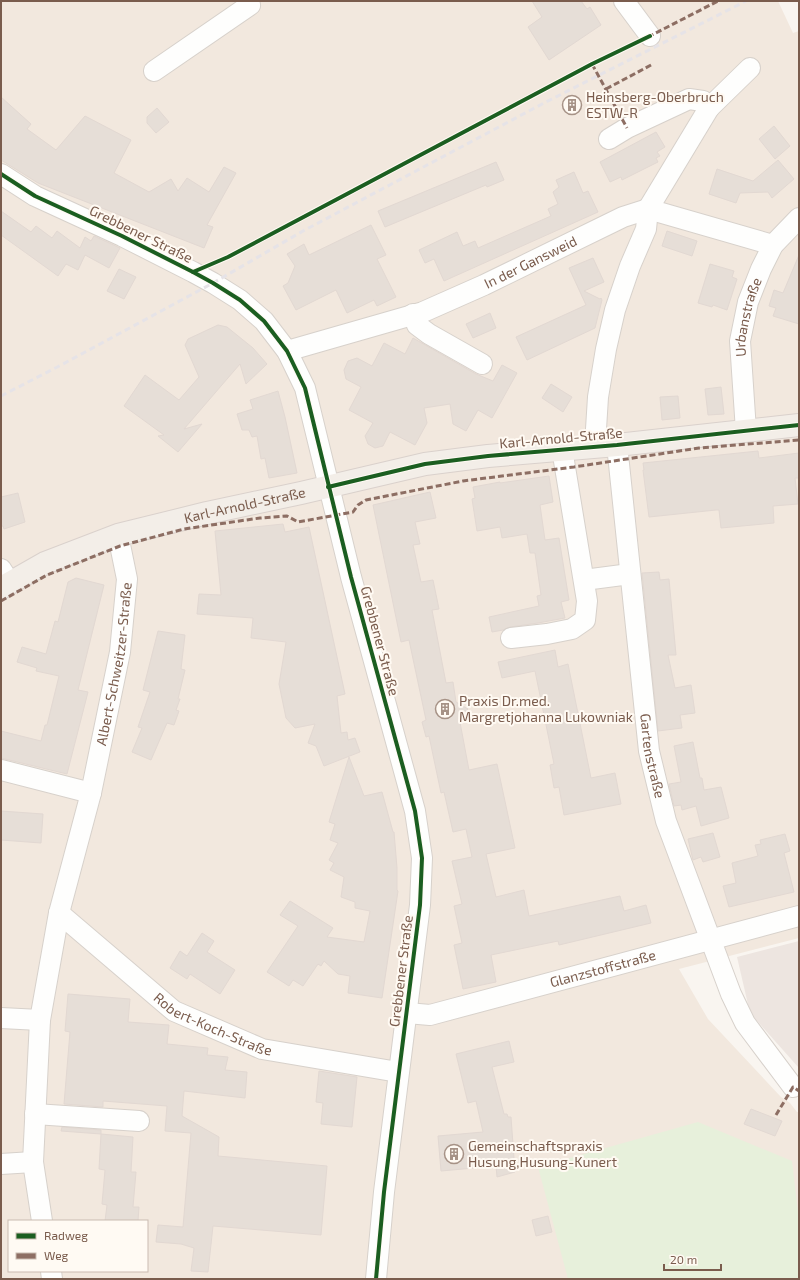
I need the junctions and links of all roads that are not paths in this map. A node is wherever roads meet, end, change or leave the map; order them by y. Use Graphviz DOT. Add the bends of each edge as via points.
graph roads {
  1 [pos="249,1"];
  2 [pos="624,1"];
  3 [pos="650,36"];
  4 [pos="750,68"];
  5 [pos="154,71"];
  6 [pos="709,108"];
  7 [pos="609,138"];
  8 [pos="1,174"];
  9 [pos="648,209"];
  10 [pos="799,218"];
  11 [pos="773,245"];
  12 [pos="413,314"];
  13 [pos="287,351"];
  14 [pos="482,364"];
  15 [pos="799,425"];
  16 [pos="746,431"];
  17 [pos="607,445"];
  18 [pos="562,449"];
  19 [pos="328,487"];
  20 [pos="118,535"];
  21 [pos="630,574"];
  22 [pos="4,580"];
  23 [pos="584,580"];
  24 [pos="511,638"];
  25 [pos="1,770"];
  26 [pos="91,793"];
  27 [pos="59,913"];
  28 [pos="799,916"];
  29 [pos="711,939"];
  30 [pos="407,1013"];
  31 [pos="1,1018"];
  32 [pos="40,1020"];
  33 [pos="398,1072"];
  34 [pos="793,1087"];
  35 [pos="35,1114"];
  36 [pos="139,1121"];
  37 [pos="33,1162"];
  38 [pos="1,1164"];
  39 [pos="42,1220"];
  40 [pos="376,1279"];
  1 -- 5 [label="street" via="250,5"];
  2 -- 3 [label="street"];
  4 -- 6 [label="street"];
  6 -- 7 [label="street" via="704,101 689,99"];
  6 -- 9 [label="street"];
  8 -- 13 [label="street, Grebbener Straße" via="35,196 193,272 240,300 264,320"];
  9 -- 11 [label="street"];
  9 -- 12 [label="street, In der Gansweid" via="624,216 484,285"];
  9 -- 17 [label="street, Gartenstraße" via="646,229 628,273 606,349 596,429"];
  10 -- 11 [label="street, Urbanstraße"];
  11 -- 16 [label="street, Urbanstraße" via="748,302 740,341"];
  12 -- 13 [label="street, In der Gansweid"];
  12 -- 14 [label="street" via="417,325 428,334"];
  13 -- 19 [label="street, Grebbener Straße" via="305,388"];
  15 -- 16 [label="main road, Karl-Arnold-Straße"];
  16 -- 17 [label="main road, Karl-Arnold-Straße"];
  17 -- 18 [label="main road, Karl-Arnold-Straße"];
  17 -- 21 [label="street, Gartenstraße"];
  18 -- 19 [label="main road, Karl-Arnold-Straße" via="425,464"];
  18 -- 23 [label="street"];
  19 -- 20 [label="main road, Karl-Arnold-Straße"];
  19 -- 30 [label="street, Grebbener Straße" via="415,811 422,858 420,905"];
  20 -- 22 [label="main road, Karl-Arnold-Straße"];
  20 -- 26 [label="street, Albert-Schweitzer-Straße" via="127,579 120,652"];
  21 -- 23 [label="street"];
  21 -- 29 [label="street, Gartenstraße" via="649,751 666,820"];
  23 -- 24 [label="street" via="588,601 585,620 572,629"];
  25 -- 26 [label="street"];
  26 -- 27 [label="street, Albert-Schweitzer-Straße"];
  27 -- 32 [label="street, Albert-Schweitzer-Straße"];
  27 -- 33 [label="street, Robert-Koch-Straße" via="174,1011 262,1049"];
  28 -- 29 [label="street, Glanzstoffstraße"];
  29 -- 30 [label="street, Glanzstoffstraße" via="430,1016"];
  29 -- 34 [label="street, Gartenstraße" via="731,994 745,1023"];
  30 -- 33 [label="street, Grebbener Straße"];
  31 -- 32 [label="street"];
  32 -- 35 [label="street, Albert-Schweitzer-Straße"];
  33 -- 40 [label="street, Grebbener Straße"];
  35 -- 36 [label="street"];
  35 -- 37 [label="street, Albert-Schweitzer-Straße"];
  37 -- 38 [label="street"];
  37 -- 39 [label="street, Albert-Schweitzer-Straße"];
}
